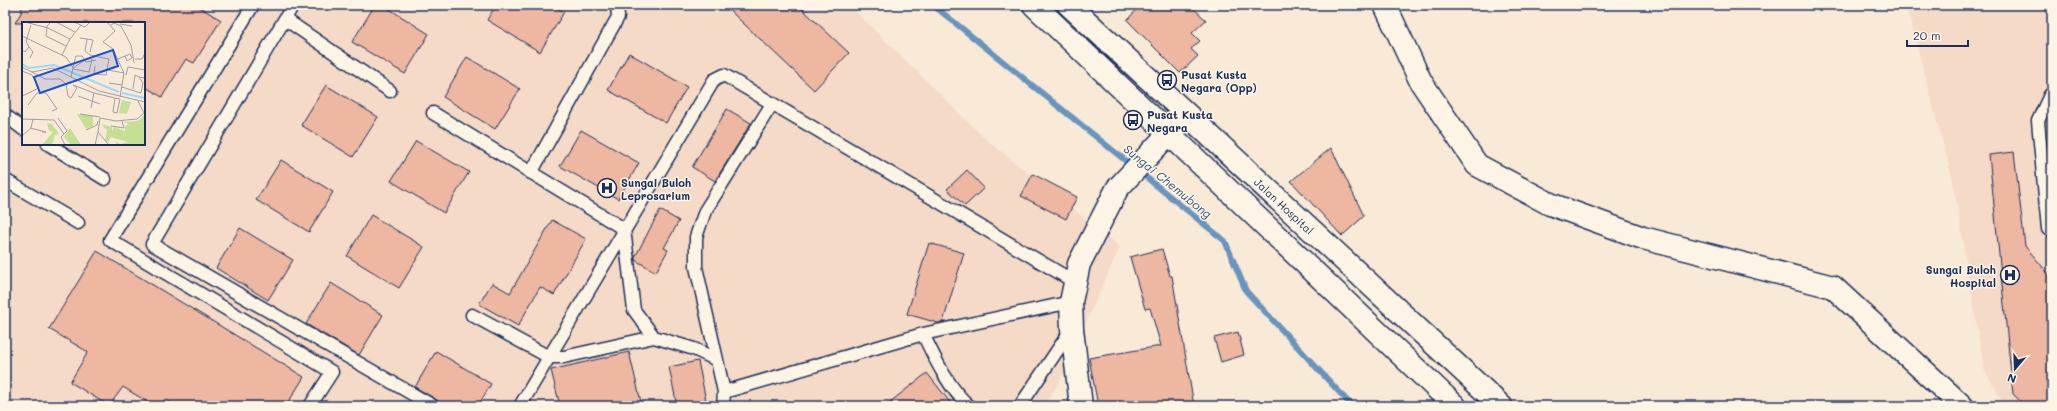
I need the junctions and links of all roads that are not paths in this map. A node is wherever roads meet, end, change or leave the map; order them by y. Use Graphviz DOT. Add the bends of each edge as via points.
graph roads {
  1 [pos="253,5"];
  2 [pos="293,5"];
  3 [pos="617,5"];
  4 [pos="1034,5"];
  5 [pos="1069,5"];
  6 [pos="1385,5"];
  7 [pos="285,19"];
  8 [pos="390,91"];
  9 [pos="2052,94"];
  10 [pos="772,104"];
  11 [pos="433,113"];
  12 [pos="5,115"];
  13 [pos="1186,115"];
  14 [pos="22,128"];
  15 [pos="1162,141"];
  16 [pos="50,145"];
  17 [pos="531,173"];
  18 [pos="105,179"];
  19 [pos="5,180"];
  20 [pos="78,223"];
  21 [pos="624,229"];
  22 [pos="2052,232"];
  23 [pos="1072,292"];
  24 [pos="472,314"];
  25 [pos="1072,328"];
  26 [pos="923,334"];
  27 [pos="654,337"];
  28 [pos="550,357"];
  29 [pos="717,360"];
  30 [pos="724,392"];
  31 [pos="527,395"];
  32 [pos="310,406"];
  33 [pos="433,406"];
  34 [pos="520,406"];
  35 [pos="532,406"];
  36 [pos="723,406"];
  37 [pos="969,406"];
  38 [pos="1020,406"];
  39 [pos="1081,406"];
  40 [pos="1455,406"];
  41 [pos="1500,406"];
  42 [pos="1962,406"];
  1 -- 32 [label="lane" via="110,240 332,372"];
  2 -- 7 [label="lane"];
  3 -- 17 [label="lane" via="618,17"];
  4 -- 15 [label="main road"];
  5 -- 13 [label="main road, Jalan Hospital"];
  6 -- 42 [label="main road" via="1421,82 1477,165 1550,204 1643,238 1833,287"];
  7 -- 8 [label="lane"];
  7 -- 33 [label="lane" via="152,244"];
  9 -- 22 [label="lane" via="2038,121 2048,229"];
  10 -- 21 [label="lane" via="724,75 714,80"];
  10 -- 23 [label="lane"];
  10 -- 29 [label="lane" via="705,212 696,237 696,267"];
  11 -- 17 [label="lane"];
  12 -- 14 [label="lane"];
  13 -- 15 [label="main road"];
  13 -- 41 [label="main road, Jalan Hospital"];
  15 -- 23 [label="main road" via="1117,189 1078,264"];
  15 -- 40 [label="main road"];
  16 -- 18 [label="lane"];
  17 -- 21 [label="lane"];
  19 -- 20 [label="lane"];
  21 -- 27 [label="lane" via="634,310"];
  21 -- 28 [label="lane"];
  23 -- 25 [label="main road"];
  23 -- 26 [label="lane"];
  24 -- 28 [label="lane"];
  25 -- 38 [label="lane"];
  25 -- 39 [label="main road"];
  26 -- 30 [label="lane"];
  26 -- 37 [label="lane" via="940,368"];
  27 -- 28 [label="lane" via="564,357"];
  27 -- 29 [label="lane" via="694,349"];
  28 -- 31 [label="lane"];
  29 -- 30 [label="lane"];
  30 -- 36 [label="lane"];
  31 -- 34 [label="lane"];
  31 -- 35 [label="lane"];
}
